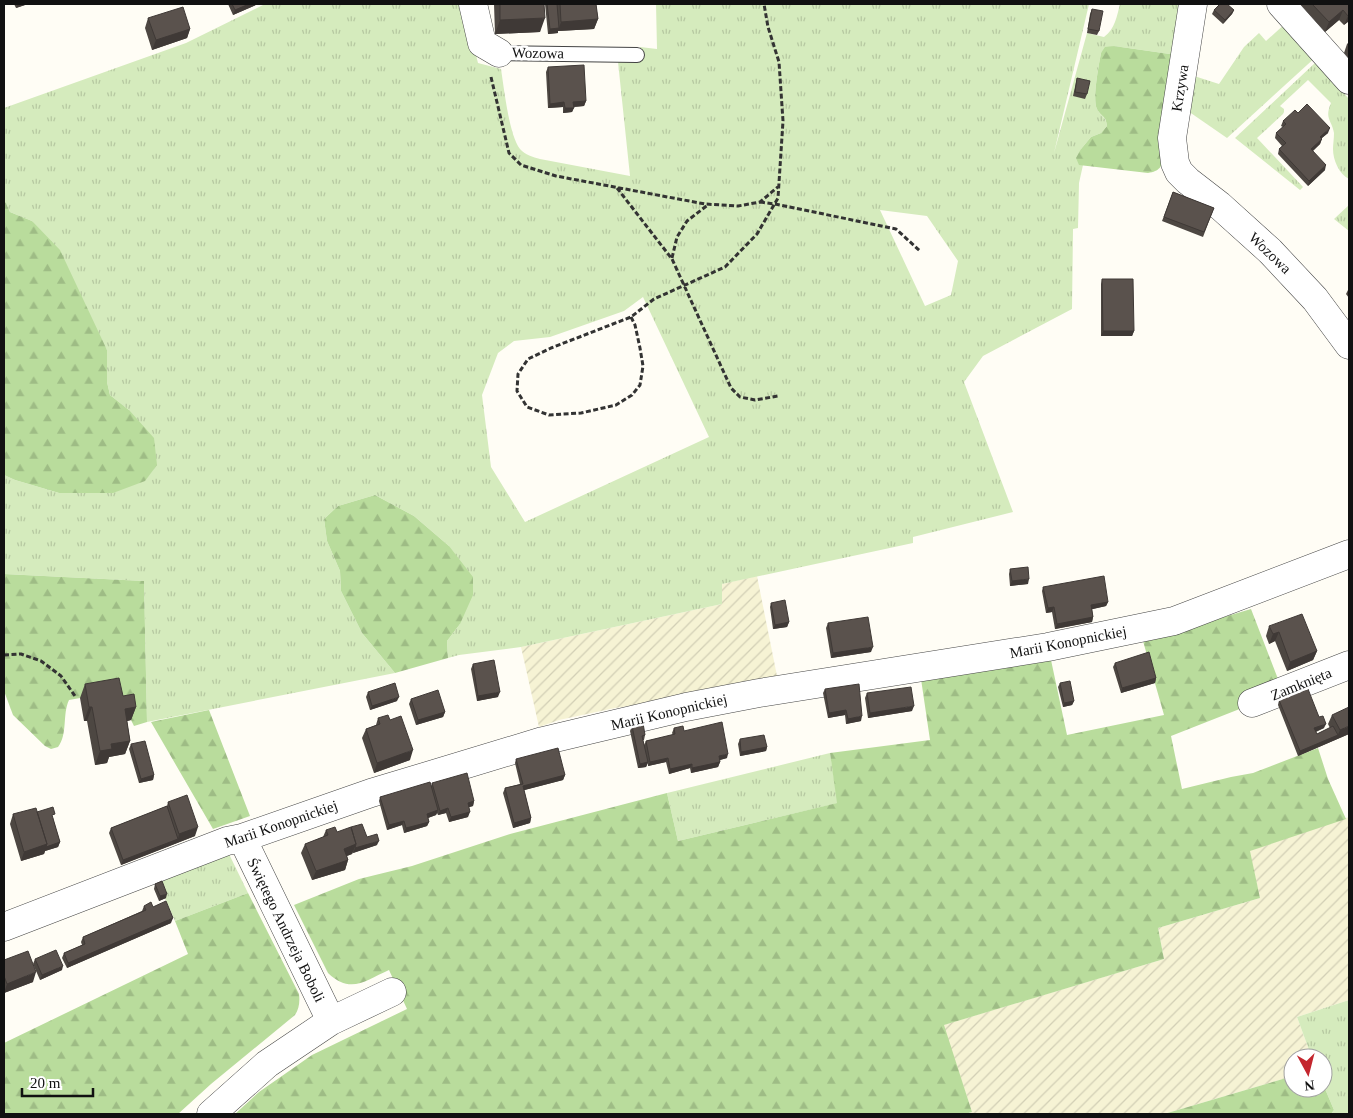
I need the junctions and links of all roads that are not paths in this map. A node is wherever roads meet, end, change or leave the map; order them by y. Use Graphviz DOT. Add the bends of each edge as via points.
graph roads {
  1 [pos="473,4"];
  2 [pos="1194,4"];
  3 [pos="1281,4"];
  4 [pos="490,48"];
  5 [pos="637,55"];
  6 [pos="1349,80"];
  7 [pos="1180,172"];
  8 [pos="1349,345"];
  9 [pos="1349,554"];
  10 [pos="1349,664"];
  11 [pos="1252,703"];
  12 [pos="242,838"];
  13 [pos="4,927"];
  14 [pos="392,992"];
  15 [pos="331,1021"];
  16 [pos="211,1114"];
  1 -- 4 [label="street"];
  2 -- 7 [label="street, Krzywa" via="1172,138 1175,163"];
  3 -- 6 [label="street"];
  4 -- 5 [label="lane, Wozowa"];
  7 -- 8 [label="street, Wozowa" via="1270,251 1315,299"];
  9 -- 12 [label="street, Marii Konopnickiej" via="1174,621 1063,644 686,707 543,741 371,793"];
  10 -- 11 [label="street, Zamknięta"];
  12 -- 13 [label="street, Marii Konopnickiej"];
  12 -- 15 [label="street, Świętego Andrzeja Boboli"];
  14 -- 15 [label="street, Świętego Andrzeja Boboli"];
  15 -- 16 [label="street, Świętego Andrzeja Boboli" via="267,1064"];
}
